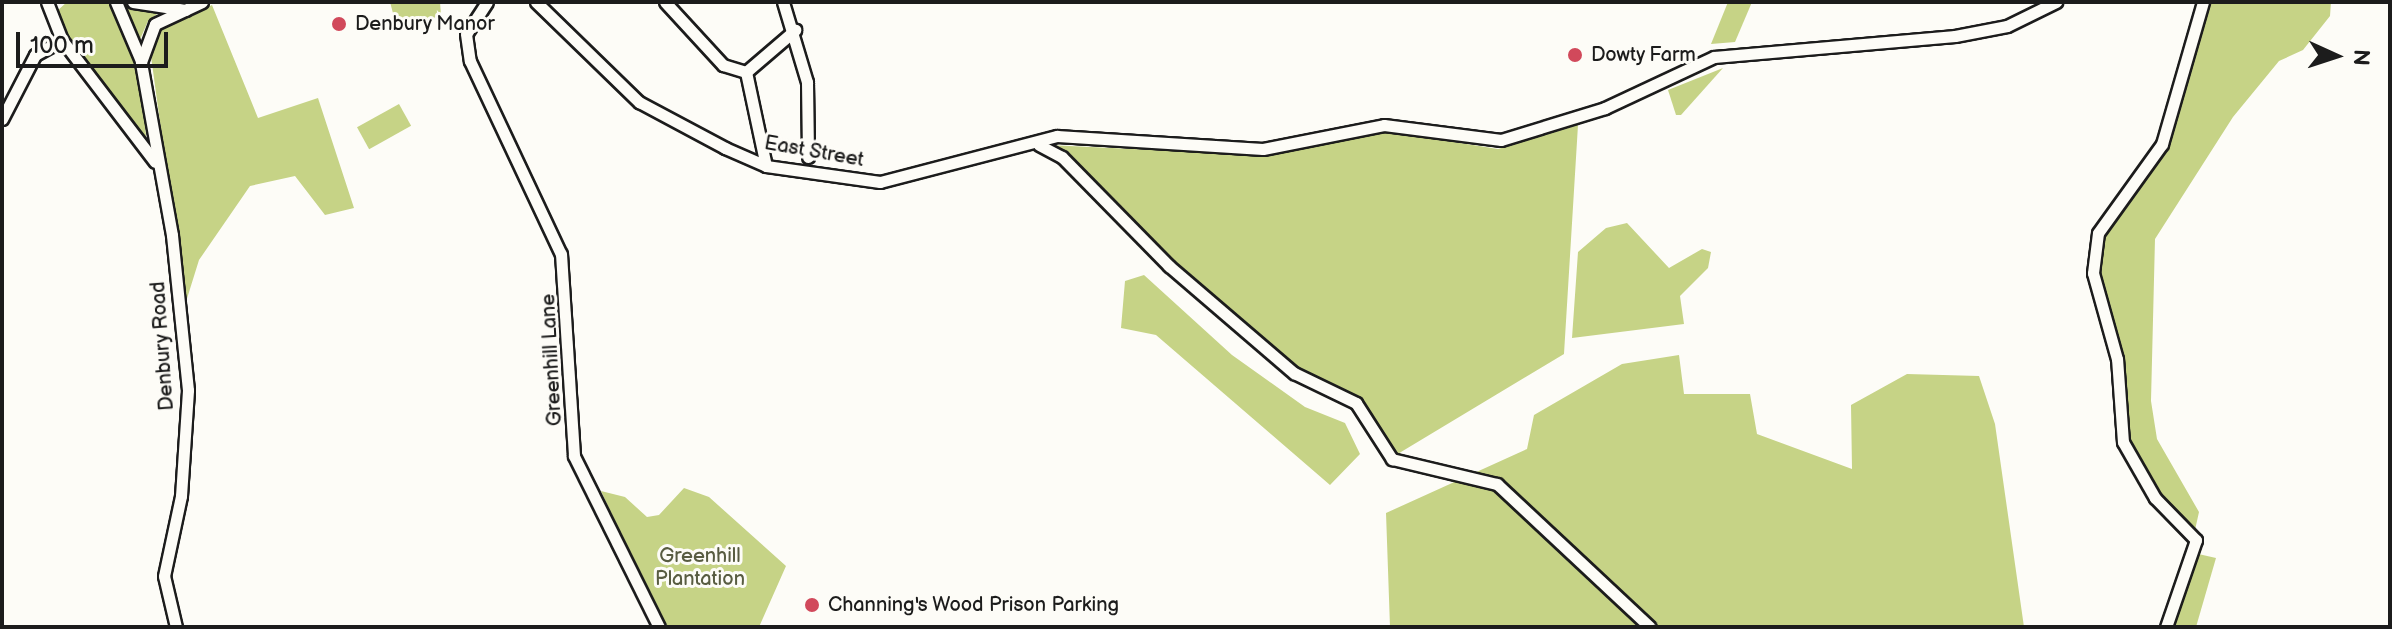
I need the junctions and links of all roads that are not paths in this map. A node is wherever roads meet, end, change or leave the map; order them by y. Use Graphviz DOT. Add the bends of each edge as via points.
graph roads {
  1 [pos="47,2"];
  2 [pos="116,2"];
  3 [pos="133,2"];
  4 [pos="202,2"];
  5 [pos="487,2"];
  6 [pos="536,2"];
  7 [pos="665,2"];
  8 [pos="783,2"];
  9 [pos="2056,2"];
  10 [pos="2203,2"];
  11 [pos="185,10"];
  12 [pos="795,30"];
  13 [pos="62,40"];
  14 [pos="141,62"];
  15 [pos="746,72"];
  16 [pos="2,119"];
  17 [pos="1039,145"];
  18 [pos="808,157"];
  19 [pos="155,163"];
  20 [pos="766,166"];
  21 [pos="176,627"];
  22 [pos="659,627"];
  23 [pos="1650,627"];
  24 [pos="2166,627"];
  1 -- 13 [label="street"];
  2 -- 14 [label="street"];
  3 -- 11 [label="street"];
  4 -- 11 [label="street"];
  5 -- 22 [label="street, Greenhill Lane" via="466,34 470,61 561,254 574,456"];
  6 -- 20 [label="street, East Street" via="639,102"];
  7 -- 15 [label="street" via="723,65"];
  8 -- 12 [label="street"];
  9 -- 17 [label="street, East Street" via="2007,26 1955,36 1714,57 1605,108 1501,140 1384,125 1263,149 1202,151 1078,135"];
  10 -- 24 [label="street" via="2162,144 2098,233 2093,273 2117,359 2123,442 2155,498 2196,540"];
  11 -- 14 [label="street" via="155,24"];
  12 -- 15 [label="street"];
  12 -- 18 [label="street" via="807,82"];
  13 -- 16 [label="street" via="35,55"];
  13 -- 19 [label="street"];
  14 -- 19 [label="street, Denbury Road"];
  15 -- 20 [label="street"];
  17 -- 20 [label="street, East Street" via="880,182"];
  17 -- 23 [label="street" via="1062,157 1169,266 1294,373 1356,403 1392,459 1497,484"];
  19 -- 21 [label="street, Denbury Road" via="172,235 188,390 181,496 164,576"];
}
